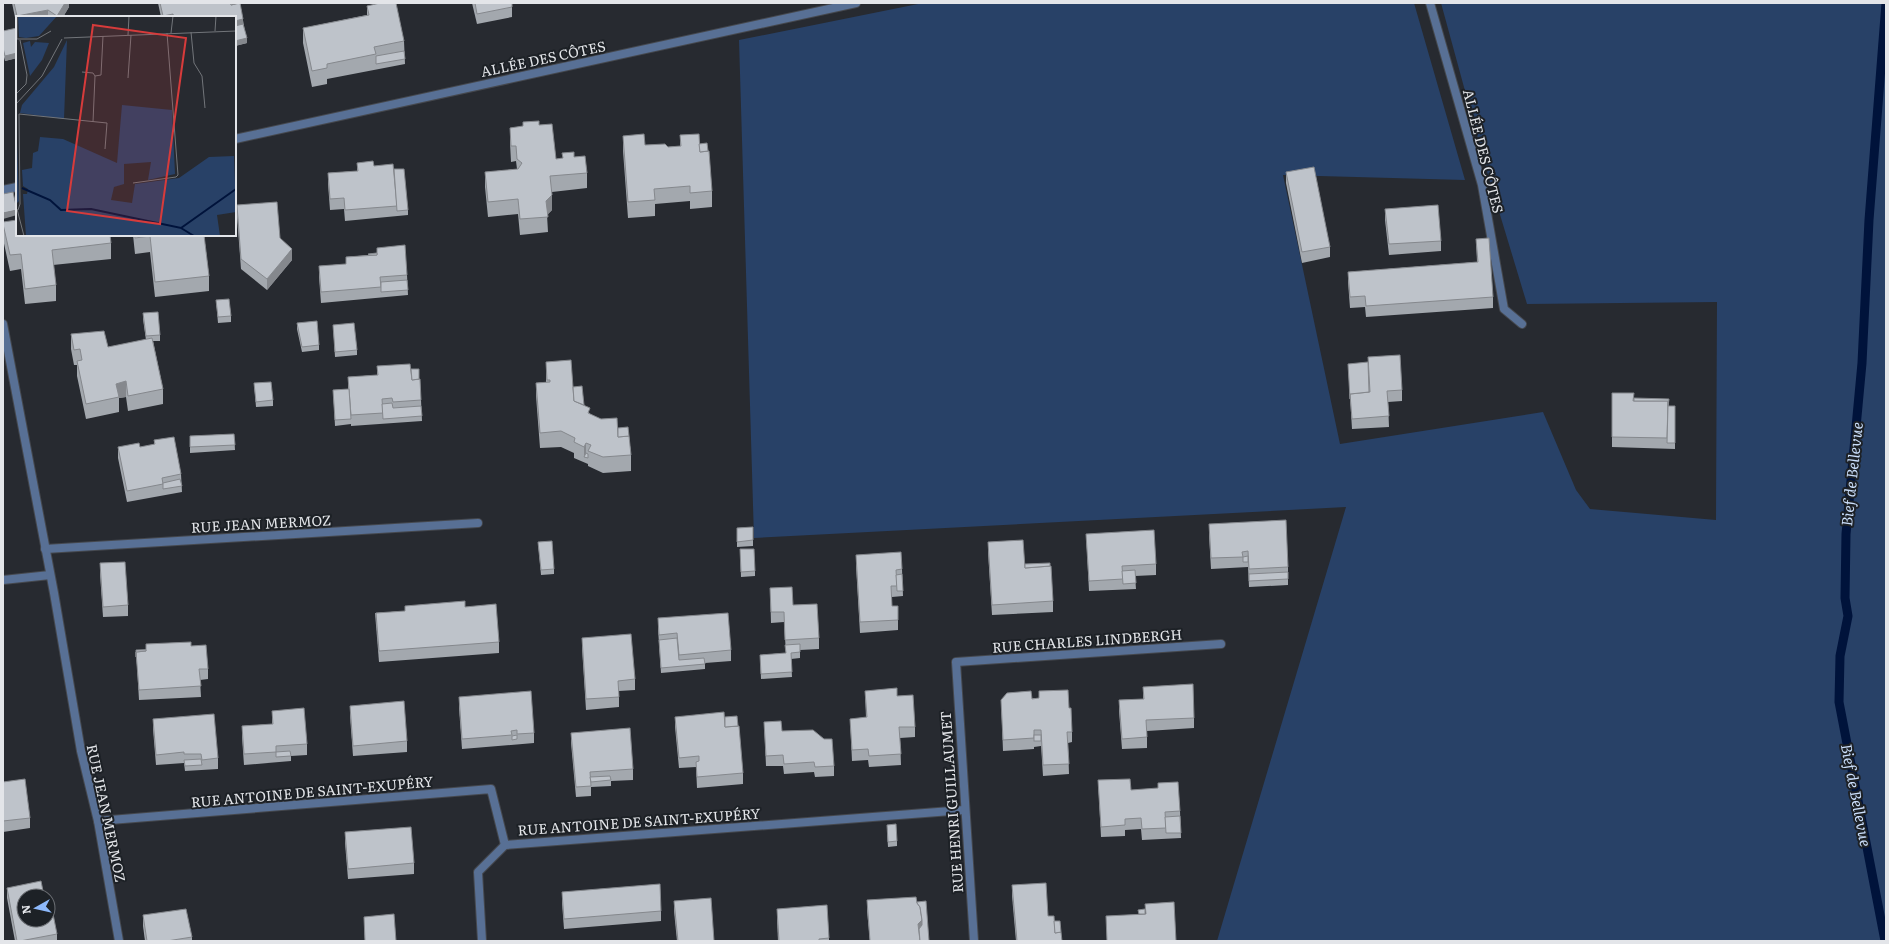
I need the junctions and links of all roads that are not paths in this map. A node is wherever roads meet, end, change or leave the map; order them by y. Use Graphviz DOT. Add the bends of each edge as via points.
graph roads {
  1 [pos="856,3"];
  2 [pos="1430,3"];
  3 [pos="236,139"];
  4 [pos="16,187"];
  5 [pos="3,190"];
  6 [pos="3,324"];
  7 [pos="1522,324"];
  8 [pos="478,523"];
  9 [pos="45,549"];
  10 [pos="50,575"];
  11 [pos="3,580"];
  12 [pos="1220,644"];
  13 [pos="956,662"];
  14 [pos="964,810"];
  15 [pos="98,821"];
  16 [pos="505,845"];
  17 [pos="119,941"];
  18 [pos="482,941"];
  19 [pos="974,941"];
  1 -- 3 [label="street, ALLÉE DES CÔTES"];
  2 -- 7 [label="street, ALLÉE DES CÔTES" via="1482,185 1504,309"];
  4 -- 5 [label="street"];
  6 -- 9 [label="street, RUE JEAN MERMOZ"];
  8 -- 9 [label="street, RUE JEAN MERMOZ"];
  9 -- 10 [label="street, RUE JEAN MERMOZ"];
  10 -- 11 [label="street"];
  10 -- 15 [label="street, RUE JEAN MERMOZ" via="81,751"];
  12 -- 13 [label="street, RUE CHARLES LINDBERGH"];
  13 -- 14 [label="street, RUE HENRI GUILLAUMET"];
  14 -- 16 [label="street, RUE ANTOINE DE SAINT-EXUPÉRY"];
  14 -- 19 [label="street, RUE HENRI GUILLAUMET"];
  15 -- 16 [label="street, RUE ANTOINE DE SAINT-EXUPÉRY" via="491,789"];
  15 -- 17 [label="street, RUE JEAN MERMOZ"];
  16 -- 18 [label="street" via="478,872"];
}
